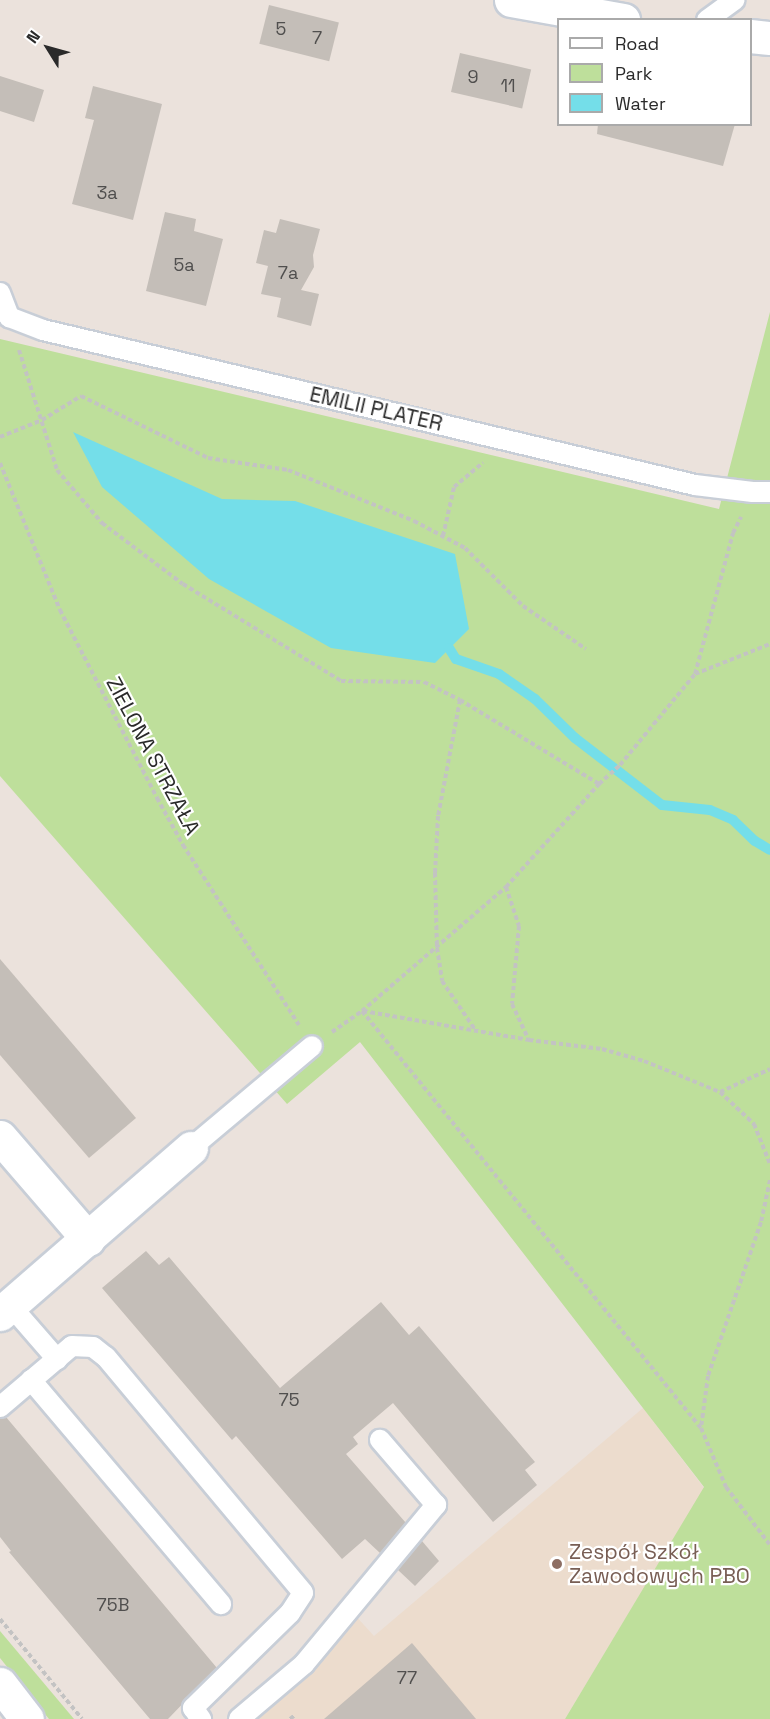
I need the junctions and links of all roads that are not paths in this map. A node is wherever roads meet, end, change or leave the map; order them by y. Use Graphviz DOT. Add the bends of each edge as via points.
graph roads {
  1 [pos="511,0"];
  2 [pos="735,0"];
  3 [pos="612,18"];
  4 [pos="710,18"];
  5 [pos="770,20"];
  6 [pos="752,33"];
  7 [pos="752,34"];
  8 [pos="770,38"];
  9 [pos="0,293"];
  10 [pos="762,492"];
  11 [pos="312,1046"];
  12 [pos="0,1137"];
  13 [pos="191,1148"];
  14 [pos="87,1239"];
  15 [pos="5,1310"];
  16 [pos="57,1359"];
  17 [pos="31,1380"];
  18 [pos="0,1407"];
  19 [pos="380,1440"];
  20 [pos="221,1604"];
  21 [pos="0,1684"];
  22 [pos="27,1719"];
  23 [pos="201,1719"];
  24 [pos="239,1719"];
  1 -- 3 [label="street"];
  2 -- 4 [label="lane"];
  5 -- 6 [label="lane"];
  7 -- 8 [label="street"];
  9 -- 10 [label="lane, EMILII PLATER" via="9,317 43,330 695,485"];
  11 -- 13 [label="lane"];
  12 -- 14 [label="street"];
  13 -- 14 [label="street"];
  14 -- 15 [label="street"];
  15 -- 16 [label="lane"];
  16 -- 17 [label="lane"];
  16 -- 23 [label="lane" via="72,1346 93,1347 106,1357 303,1593 290,1613 193,1708"];
  17 -- 18 [label="lane"];
  17 -- 20 [label="lane"];
  19 -- 24 [label="lane" via="436,1505 304,1664"];
  21 -- 22 [label="street"];
}
